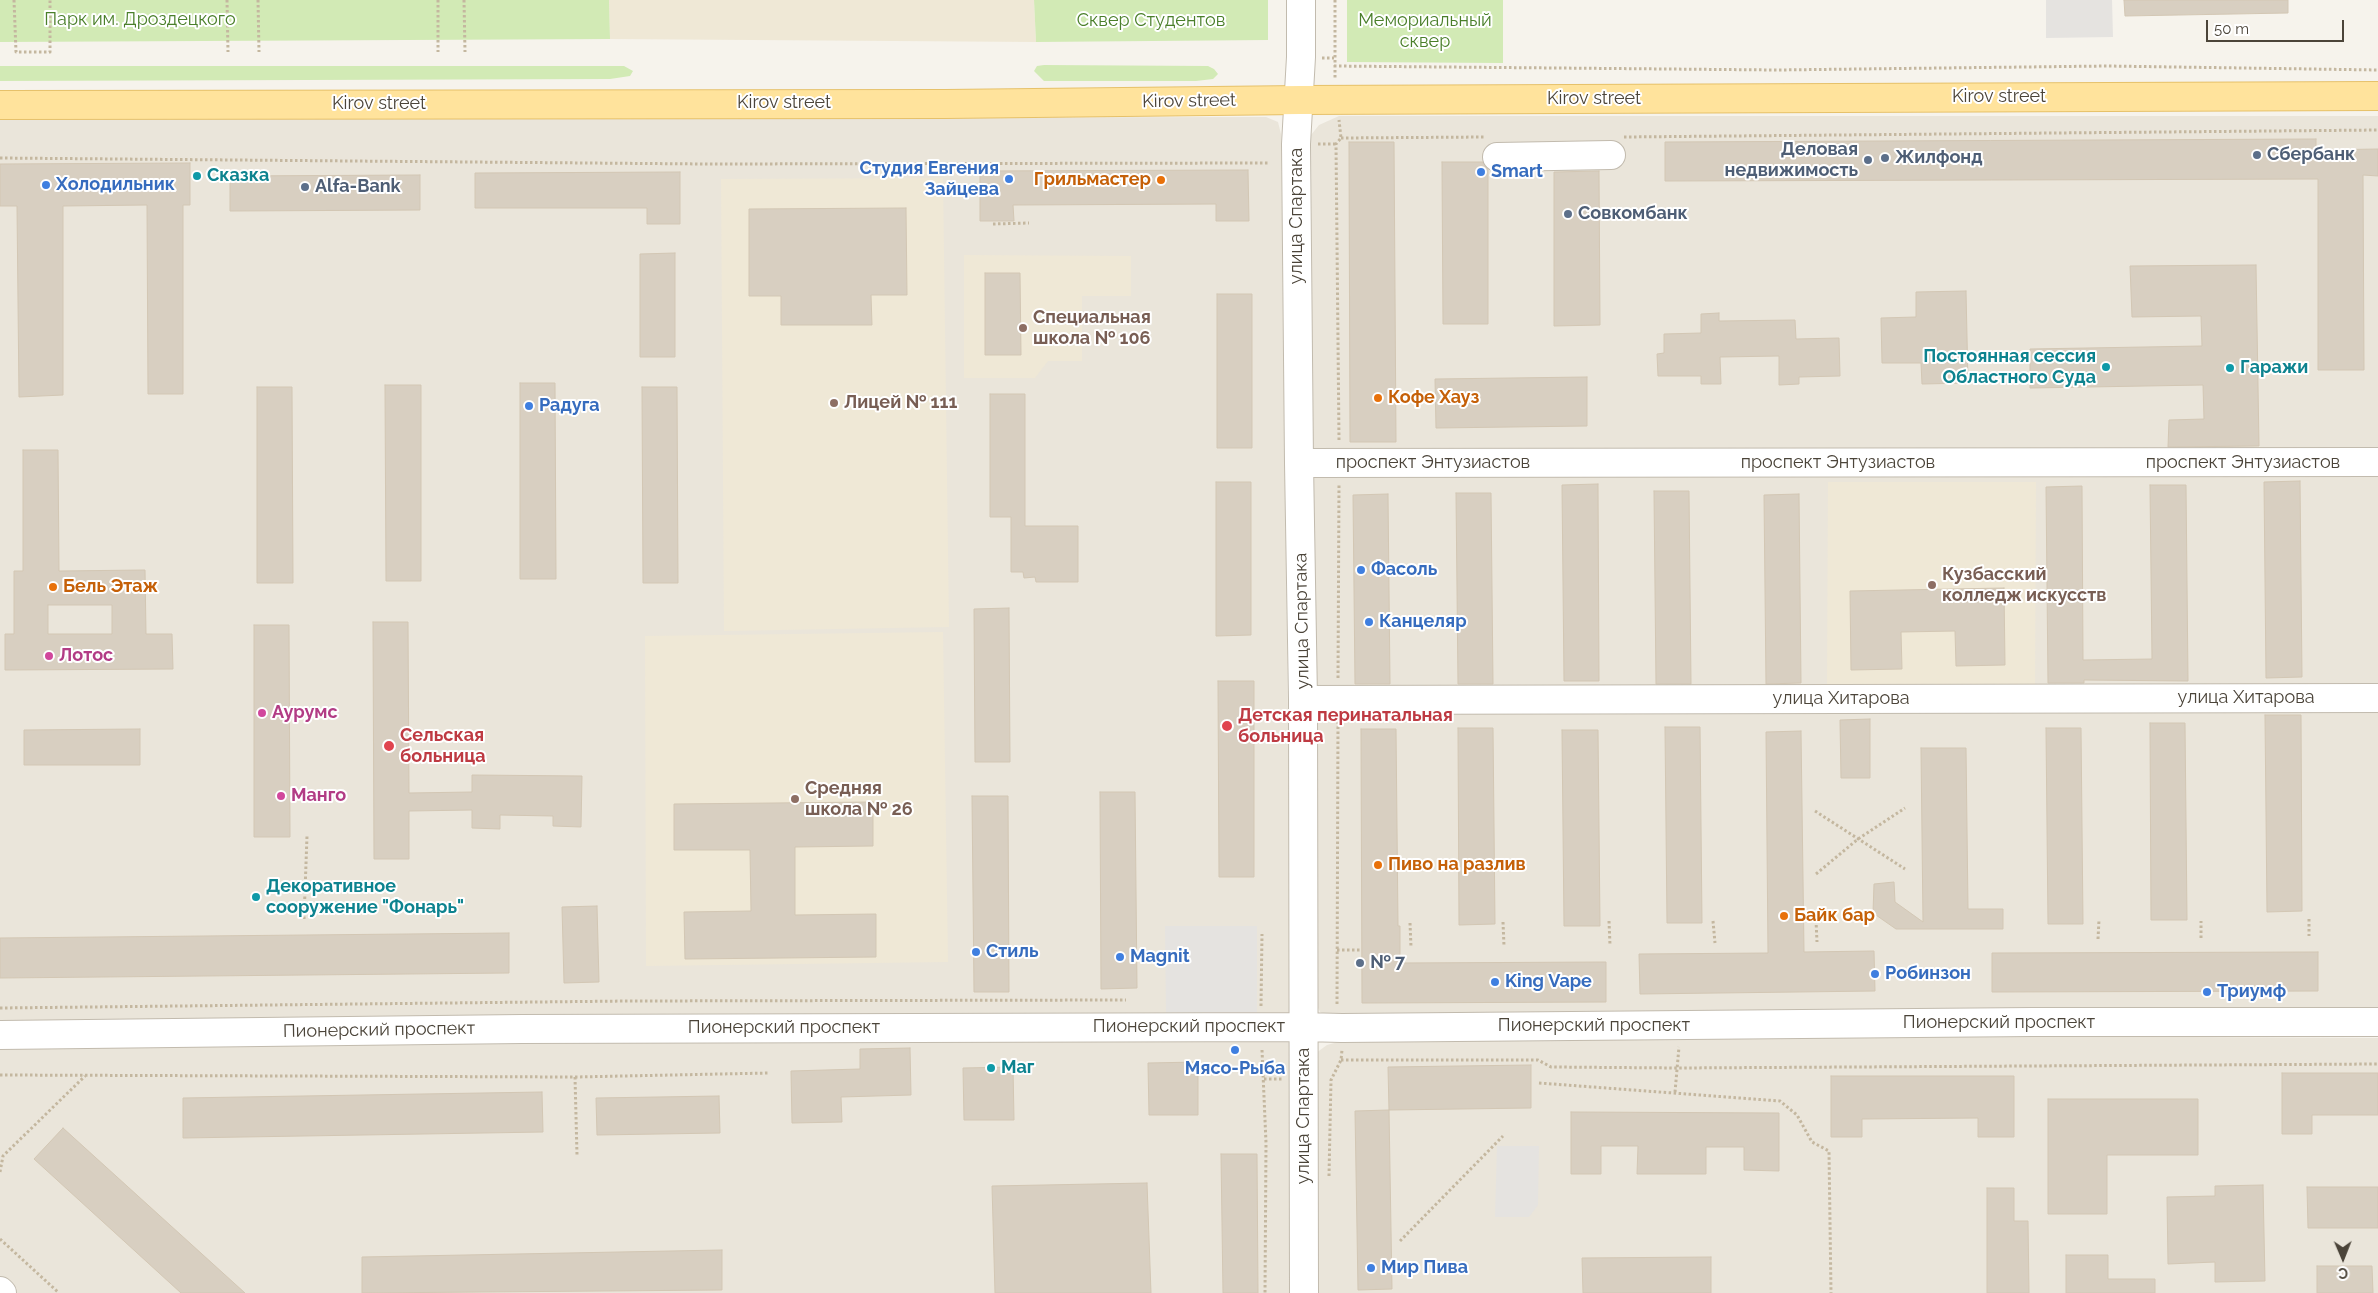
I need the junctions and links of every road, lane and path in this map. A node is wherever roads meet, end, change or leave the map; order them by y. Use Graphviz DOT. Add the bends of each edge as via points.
graph roads {
  1 [pos="14,0"];
  2 [pos="50,0"];
  3 [pos="227,0"];
  4 [pos="258,0"];
  5 [pos="438,0"];
  6 [pos="464,0"];
  7 [pos="1301,0"];
  8 [pos="1335,0"];
  9 [pos="228,52"];
  10 [pos="259,52"];
  11 [pos="438,52"];
  12 [pos="465,52"];
  13 [pos="1334,66"];
  14 [pos="2378,70"];
  15 [pos="2378,96"];
  16 [pos="1300,100"];
  17 [pos="1337,100"];
  18 [pos="0,105"];
  19 [pos="2378,130"];
  20 [pos="1341,138"];
  21 [pos="1614,146"];
  22 [pos="1493,147"];
  23 [pos="0,158"];
  24 [pos="1270,163"];
  25 [pos="1029,223"];
  26 [pos="993,224"];
  27 [pos="2378,462"];
  28 [pos="1298,463"];
  29 [pos="1339,463"];
  30 [pos="2378,698"];
  31 [pos="1303,700"];
  32 [pos="1338,700"];
  33 [pos="1904,808"];
  34 [pos="1815,811"];
  35 [pos="307,836"];
  36 [pos="1858,839"];
  37 [pos="1905,869"];
  38 [pos="1816,874"];
  39 [pos="304,919"];
  40 [pos="2309,919"];
  41 [pos="1816,920"];
  42 [pos="2099,920"];
  43 [pos="2201,920"];
  44 [pos="1609,921"];
  45 [pos="1713,921"];
  46 [pos="1503,922"];
  47 [pos="1410,923"];
  48 [pos="1262,934"];
  49 [pos="2309,936"];
  50 [pos="2201,938"];
  51 [pos="2098,939"];
  52 [pos="1817,942"];
  53 [pos="1715,944"];
  54 [pos="1610,945"];
  55 [pos="1504,946"];
  56 [pos="1411,947"];
  57 [pos="1337,950"];
  58 [pos="1362,950"];
  59 [pos="1126,1000"];
  60 [pos="0,1008"];
  61 [pos="2378,1022"];
  62 [pos="1679,1026"];
  63 [pos="1261,1027"];
  64 [pos="1304,1027"];
  65 [pos="1342,1028"];
  66 [pos="0,1035"];
  67 [pos="1341,1060"];
  68 [pos="2378,1064"];
  69 [pos="1678,1068"];
  70 [pos="769,1073"];
  71 [pos="0,1075"];
  72 [pos="86,1075"];
  73 [pos="575,1076"];
  74 [pos="1538,1083"];
  75 [pos="1675,1092"];
  76 [pos="1503,1136"];
  77 [pos="577,1155"];
  78 [pos="0,1172"];
  79 [pos="1328,1177"];
  80 [pos="0,1239"];
  81 [pos="1400,1241"];
  82 [pos="59,1293"];
  83 [pos="1265,1293"];
  84 [pos="1304,1293"];
  85 [pos="1831,1293"];
  1 -- 2 [label="path" via="16,52 50,52"];
  3 -- 9 [label="path"];
  4 -- 10 [label="path"];
  5 -- 11 [label="path"];
  6 -- 12 [label="path"];
  7 -- 16 [label="street, улица Спартака"];
  8 -- 13 [label="path"];
  13 -- 14 [label="path" via="1777,70 2107,66"];
  13 -- 17 [label="path"];
  15 -- 17 [label="main road, Kirov street"];
  16 -- 17 [label="main road, Kirov street"];
  16 -- 18 [label="main road, Kirov street" via="945,104"];
  16 -- 28 [label="street, улица Спартака" via="1296,144"];
  17 -- 20 [label="path"];
  19 -- 21 [label="path"];
  20 -- 22 [label="path"];
  20 -- 29 [label="path" via="1336,144"];
  21 -- 22 [label="street"];
  23 -- 24 [label="path" via="695,164"];
  25 -- 26 [label="path"];
  27 -- 29 [label="street, проспект Энтузиастов"];
  28 -- 29 [label="street, проспект Энтузиастов"];
  28 -- 31 [label="street, улица Спартака"];
  29 -- 32 [label="path"];
  30 -- 32 [label="street, улица Хитарова"];
  31 -- 32 [label="street, улица Хитарова"];
  31 -- 64 [label="street, улица Спартака"];
  32 -- 57 [label="path"];
  33 -- 36 [label="path"];
  34 -- 36 [label="path"];
  35 -- 39 [label="path"];
  36 -- 37 [label="path"];
  36 -- 38 [label="path"];
  40 -- 49 [label="path"];
  41 -- 52 [label="path"];
  42 -- 51 [label="path"];
  43 -- 50 [label="path"];
  44 -- 54 [label="path"];
  45 -- 53 [label="path"];
  46 -- 55 [label="path"];
  47 -- 56 [label="path"];
  48 -- 63 [label="path"];
  57 -- 58 [label="path"];
  57 -- 65 [label="path" via="1336,1003 1342,1009"];
  59 -- 60 [label="path" via="618,1001"];
  61 -- 62 [label="street, Пионерский проспект"];
  62 -- 65 [label="street, Пионерский проспект"];
  62 -- 69 [label="path"];
  63 -- 64 [label="street, Пионерский проспект"];
  63 -- 66 [label="street, Пионерский проспект" via="542,1029"];
  63 -- 83 [label="path" via="1266,1144"];
  64 -- 65 [label="street, Пионерский проспект"];
  64 -- 84 [label="street, улица Спартака"];
  65 -- 67 [label="path"];
  67 -- 69 [label="path" via="1538,1060 1551,1067"];
  67 -- 79 [label="path" via="1331,1080"];
  68 -- 69 [label="path"];
  69 -- 75 [label="path"];
  70 -- 73 [label="path"];
  71 -- 72 [label="path"];
  72 -- 73 [label="path"];
  72 -- 78 [label="path" via="3,1156"];
  73 -- 77 [label="path"];
  74 -- 75 [label="path"];
  75 -- 85 [label="path" via="1780,1101 1797,1116 1812,1142 1829,1151"];
  76 -- 81 [label="path"];
  80 -- 82 [label="path"];
}
